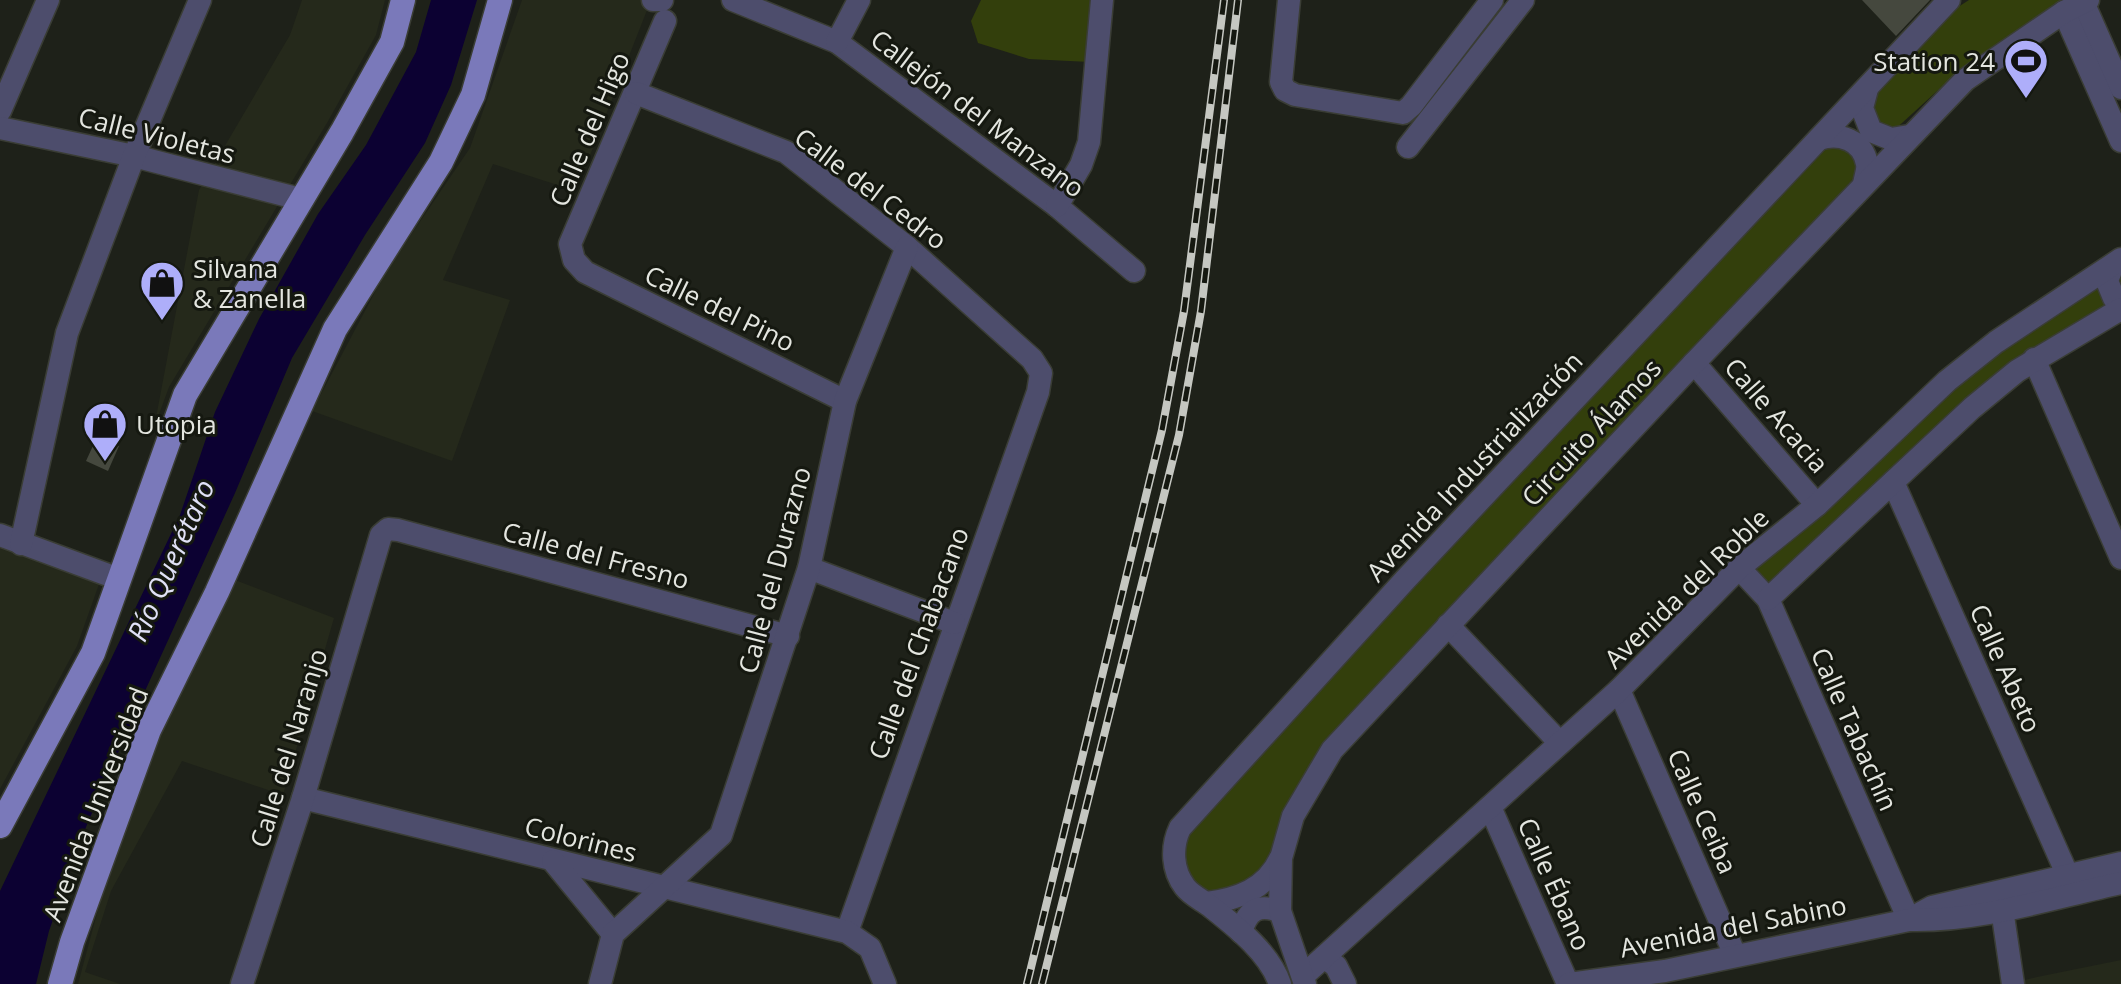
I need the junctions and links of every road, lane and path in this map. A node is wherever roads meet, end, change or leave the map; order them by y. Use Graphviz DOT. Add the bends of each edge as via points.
graph roads {
  1 [pos="48,0"];
  2 [pos="200,0"];
  3 [pos="403,0"];
  4 [pos="500,0"];
  5 [pos="653,0"];
  6 [pos="733,0"];
  7 [pos="859,0"];
  8 [pos="1102,0"];
  9 [pos="1289,0"];
  10 [pos="1492,0"];
  11 [pos="1523,0"];
  12 [pos="1949,0"];
  13 [pos="2078,5"];
  14 [pos="663,10"];
  15 [pos="837,42"];
  16 [pos="2121,88"];
  17 [pos="1867,89"];
  18 [pos="636,93"];
  19 [pos="0,111"];
  20 [pos="0,128"];
  21 [pos="1909,136"];
  22 [pos="1819,139"];
  23 [pos="2121,141"];
  24 [pos="1408,147"];
  25 [pos="134,156"];
  26 [pos="1864,184"];
  27 [pos="300,199"];
  28 [pos="1057,206"];
  29 [pos="907,247"];
  30 [pos="574,260"];
  31 [pos="2117,262"];
  32 [pos="1134,271"];
  33 [pos="2121,300"];
  34 [pos="2121,309"];
  35 [pos="1996,342"];
  36 [pos="1694,363"];
  37 [pos="2026,365"];
  38 [pos="1041,373"];
  39 [pos="845,401"];
  40 [pos="1907,420"];
  41 [pos="1932,446"];
  42 [pos="1893,482"];
  43 [pos="1817,505"];
  44 [pos="388,529"];
  45 [pos="0,535"];
  46 [pos="21,544"];
  47 [pos="2121,558"];
  48 [pos="809,568"];
  49 [pos="1739,568"];
  50 [pos="119,579"];
  51 [pos="1768,599"];
  52 [pos="954,623"];
  53 [pos="1448,625"];
  54 [pos="788,636"];
  55 [pos="1619,690"];
  56 [pos="1560,743"];
  57 [pos="303,798"];
  58 [pos="1490,807"];
  59 [pos="0,826"];
  60 [pos="1281,858"];
  61 [pos="553,861"];
  62 [pos="2121,863"];
  63 [pos="2068,876"];
  64 [pos="2121,883"];
  65 [pos="665,888"];
  66 [pos="1207,903"];
  67 [pos="2002,909"];
  68 [pos="1280,911"];
  69 [pos="1909,920"];
  70 [pos="847,932"];
  71 [pos="1241,932"];
  72 [pos="613,934"];
  73 [pos="1735,955"];
  74 [pos="1324,957"];
  75 [pos="1665,977"];
  76 [pos="1305,979"];
  77 [pos="60,984"];
  78 [pos="242,984"];
  79 [pos="600,984"];
  80 [pos="885,984"];
  81 [pos="1280,984"];
  82 [pos="1345,984"];
  83 [pos="1568,984"];
  84 [pos="2013,984"];
  1 -- 19 [label="street"];
  2 -- 25 [label="street"];
  3 -- 27 [label="main road" via="392,42"];
  4 -- 77 [label="main road, Avenida Universidad" via="473,95 441,162 335,329 149,730"];
  5 -- 14 [label="street"];
  6 -- 15 [label="street, Callejón del Manzano"];
  7 -- 15 [label="street"];
  8 -- 28 [label="street" via="1089,142"];
  9 -- 10 [label="street" via="1281,82 1285,90 1403,113"];
  11 -- 24 [label="street"];
  12 -- 17 [label="street, Avenida Industrialización"];
  13 -- 16 [label="street"];
  13 -- 21 [label="street, Circuito Álamos" via="1965,80"];
  13 -- 23 [label="street"];
  14 -- 18 [label="street, Calle del Higo"];
  15 -- 28 [label="street, Callejón del Manzano"];
  17 -- 21 [label="street" via="1862,108 1871,131 1891,139"];
  17 -- 22 [label="street, Avenida Industrialización"];
  18 -- 29 [label="street, Calle del Cedro" via="786,152"];
  18 -- 30 [label="street, Calle del Higo" via="570,244"];
  20 -- 25 [label="street, Calle Violetas"];
  21 -- 26 [label="street, Circuito Álamos"];
  22 -- 26 [label="street" via="1838,135 1858,145 1868,164"];
  22 -- 66 [label="street, Avenida Industrialización" via="1180,828 1175,866 1187,889"];
  25 -- 27 [label="street, Calle Violetas"];
  25 -- 46 [label="street" via="67,333"];
  26 -- 36 [label="street, Circuito Álamos"];
  27 -- 50 [label="main road" via="185,395"];
  28 -- 32 [label="street, Callejón del Manzano"];
  29 -- 38 [label="street, Calle del Cedro" via="1032,359"];
  29 -- 39 [label="street, Calle del Durazno"];
  30 -- 39 [label="street, Calle del Pino" via="585,272"];
  31 -- 33 [label="street" via="2107,281 2114,298"];
  31 -- 35 [label="street, Avenida del Roble"];
  34 -- 37 [label="street"];
  35 -- 37 [label="street" via="2014,344"];
  35 -- 40 [label="street, Avenida del Roble"];
  36 -- 43 [label="street, Calle Acacia"];
  36 -- 53 [label="street, Circuito Álamos"];
  37 -- 41 [label="street"];
  37 -- 47 [label="street"];
  38 -- 52 [label="street, Calle del Chabacano"];
  39 -- 48 [label="street, Calle del Durazno"];
  40 -- 41 [label="street" via="1918,442"];
  40 -- 43 [label="street, Avenida del Roble"];
  41 -- 42 [label="street"];
  42 -- 51 [label="street"];
  42 -- 63 [label="street, Calle Abeto"];
  43 -- 49 [label="street, Avenida del Roble"];
  44 -- 54 [label="street, Calle del Fresno"];
  44 -- 57 [label="street, Calle del Naranjo" via="381,535"];
  45 -- 46 [label="street"];
  46 -- 50 [label="street"];
  48 -- 52 [label="street"];
  48 -- 54 [label="street, Calle del Durazno"];
  49 -- 51 [label="street, Calle Tabachín"];
  49 -- 55 [label="street, Avenida del Roble"];
  50 -- 59 [label="main road" via="93,653"];
  51 -- 69 [label="street, Calle Tabachín"];
  52 -- 70 [label="street, Calle del Chabacano"];
  53 -- 56 [label="street"];
  53 -- 60 [label="street, Circuito Álamos" via="1332,750 1293,816"];
  54 -- 65 [label="street, Calle del Durazno" via="721,835"];
  55 -- 56 [label="street, Avenida del Roble"];
  55 -- 73 [label="street, Calle Ceiba"];
  56 -- 58 [label="street, Avenida del Roble"];
  57 -- 61 [label="street, Colorines"];
  57 -- 78 [label="street, Calle del Naranjo"];
  58 -- 74 [label="street, Avenida del Roble"];
  58 -- 83 [label="street, Calle Ébano"];
  60 -- 66 [label="street" via="1259,886 1230,900"];
  60 -- 68 [label="street, Circuito Álamos"];
  61 -- 65 [label="street, Colorines"];
  61 -- 72 [label="street"];
  62 -- 63 [label="street, Avenida del Sabino"];
  63 -- 69 [label="street, Avenida del Sabino" via="1932,907"];
  64 -- 67 [label="street, Avenida del Sabino"];
  65 -- 70 [label="street, Colorines"];
  65 -- 72 [label="street, Calle del Durazno"];
  66 -- 71 [label="street, Avenida Industrialización"];
  67 -- 69 [label="street, Avenida del Sabino" via="1936,921"];
  67 -- 84 [label="street"];
  68 -- 71 [label="street" via="1255,910 1245,918"];
  68 -- 76 [label="street, Circuito Álamos"];
  69 -- 73 [label="street, Avenida del Sabino"];
  70 -- 80 [label="street" via="870,948"];
  71 -- 81 [label="street, Avenida Industrialización"];
  72 -- 79 [label="street"];
  73 -- 75 [label="street, Avenida del Sabino"];
  74 -- 76 [label="street, Avenida del Roble"];
  74 -- 82 [label="street"];
  75 -- 83 [label="street, Avenida del Sabino"];
}
